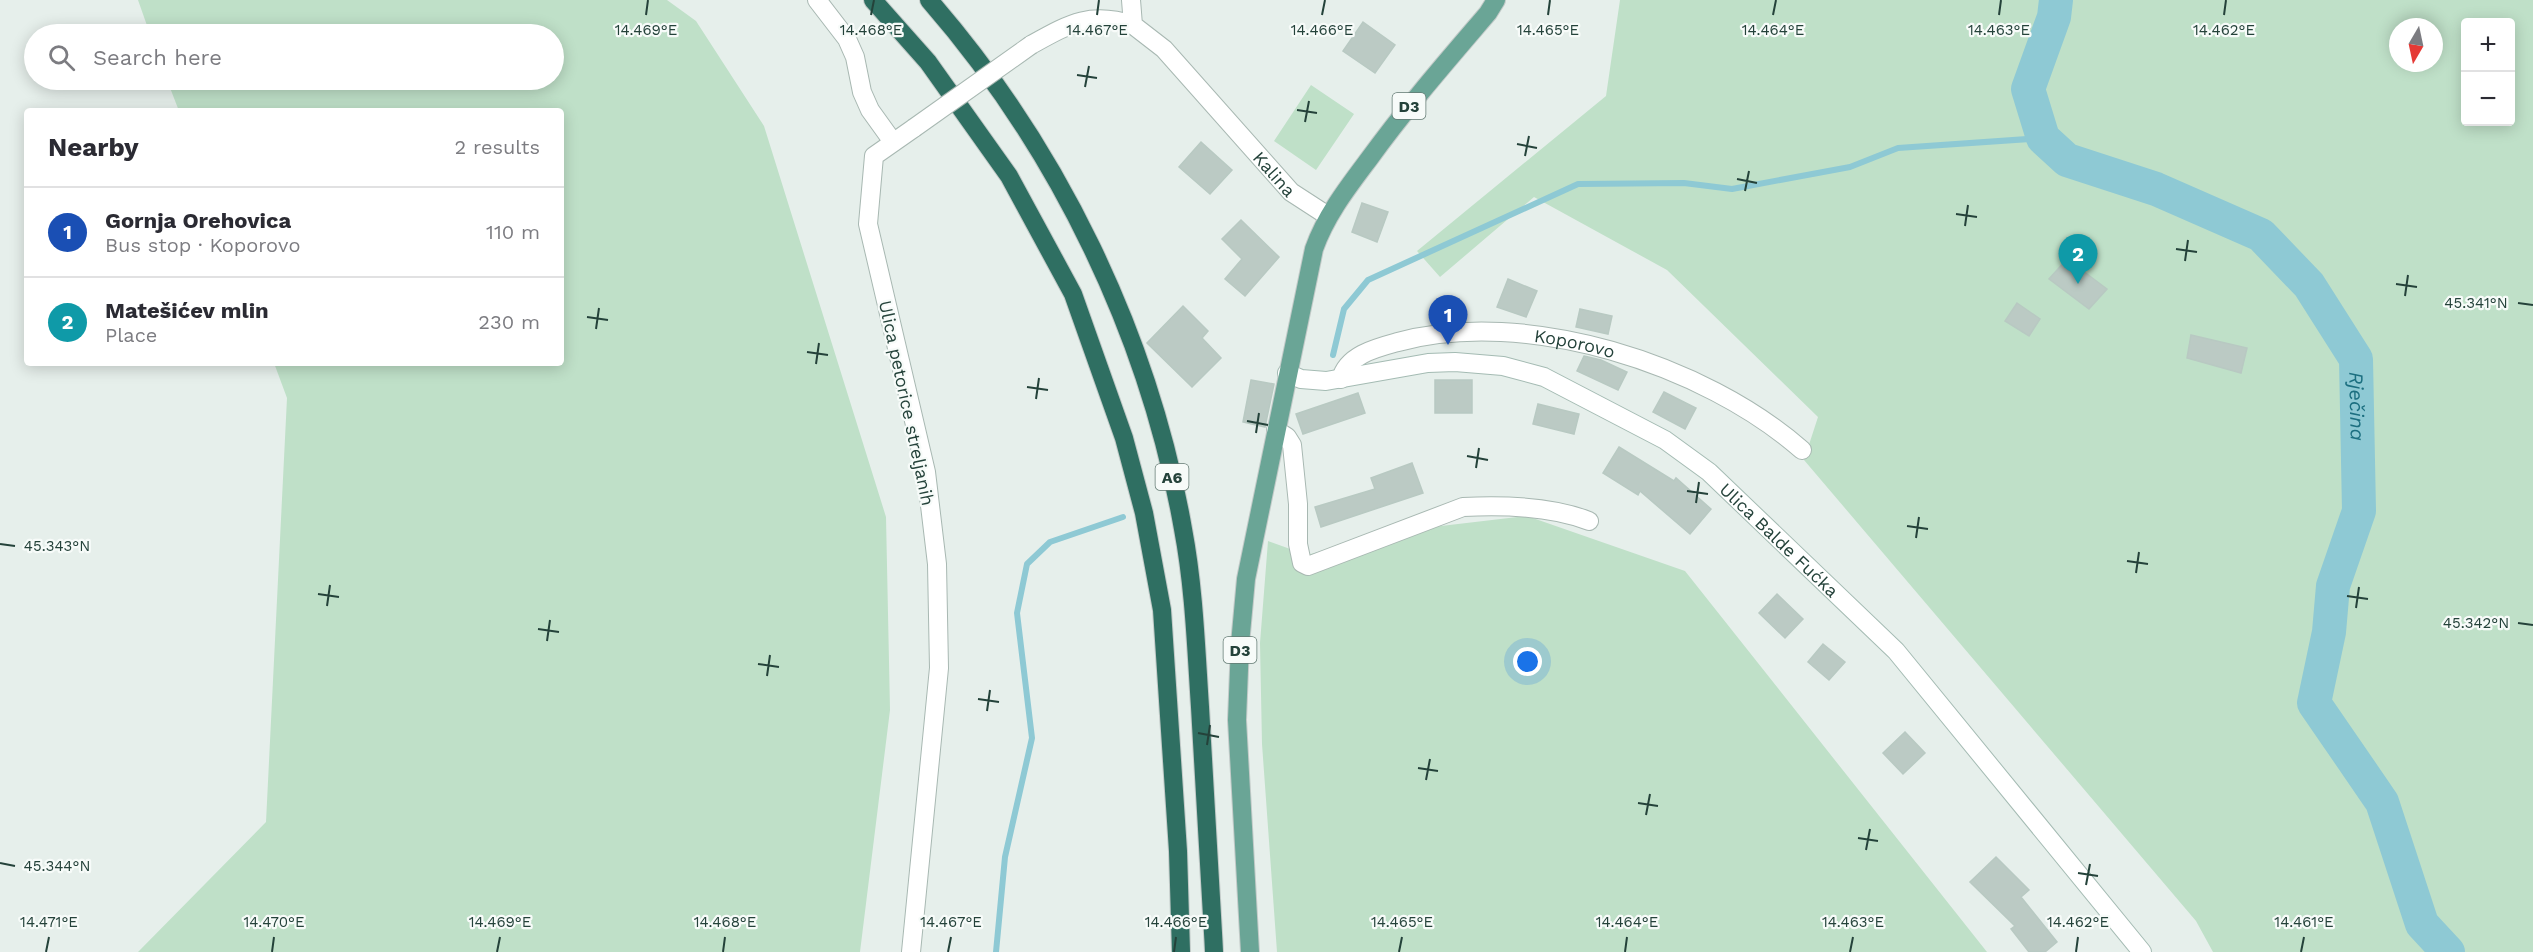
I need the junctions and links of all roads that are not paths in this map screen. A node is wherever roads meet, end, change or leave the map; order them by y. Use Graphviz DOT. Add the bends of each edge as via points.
graph roads {
  1 [pos="817,0"];
  2 [pos="873,0"];
  3 [pos="929,0"];
  4 [pos="1131,0"];
  5 [pos="1496,0"];
  6 [pos="1133,25"];
  7 [pos="893,142"];
  8 [pos="1328,216"];
  9 [pos="1287,374"];
  10 [pos="1341,379"];
  11 [pos="1276,430"];
  12 [pos="1802,450"];
  13 [pos="1589,521"];
  14 [pos="911,952"];
  15 [pos="1181,952"];
  16 [pos="1214,952"];
  17 [pos="1250,952"];
  18 [pos="2142,952"];
  1 -- 7 [label="street" via="847,39 862,93"];
  2 -- 15 [label="highway, A6" via="928,62 1010,176 1073,294 1124,438 1144,513 1162,610"];
  3 -- 16 [label="highway, A6" via="1011,107 1075,215 1117,302 1156,411 1184,529 1194,613"];
  4 -- 6 [label="street"];
  5 -- 8 [label="main road, D3" via="1405,111"];
  6 -- 7 [label="street, Ulica petorice streljanih, bridge" via="1115,19 1082,20 1031,45"];
  6 -- 8 [label="street, Kalina" via="1164,49 1291,192"];
  7 -- 14 [label="street, Ulica petorice streljanih" via="874,156 868,224 926,472 938,575 939,668"];
  8 -- 9 [label="main road, D3" via="1314,249"];
  9 -- 10 [label="street, Ulica Balde Fućka" via="1314,380"];
  9 -- 11 [label="main road, D3"];
  10 -- 12 [label="street, Koporovo" via="1344,368 1355,358 1419,336 1447,331 1530,335 1568,341 1662,368 1759,417"];
  10 -- 18 [label="street, Ulica Balde Fućka" via="1428,363 1503,366 1544,377 1665,440 1708,471 1896,651"];
  11 -- 13 [label="street" via="1292,445 1298,544 1302,563 1308,566 1464,507 1532,509"];
  11 -- 17 [label="main road, D3" via="1246,579 1240,644 1237,720"];
}
